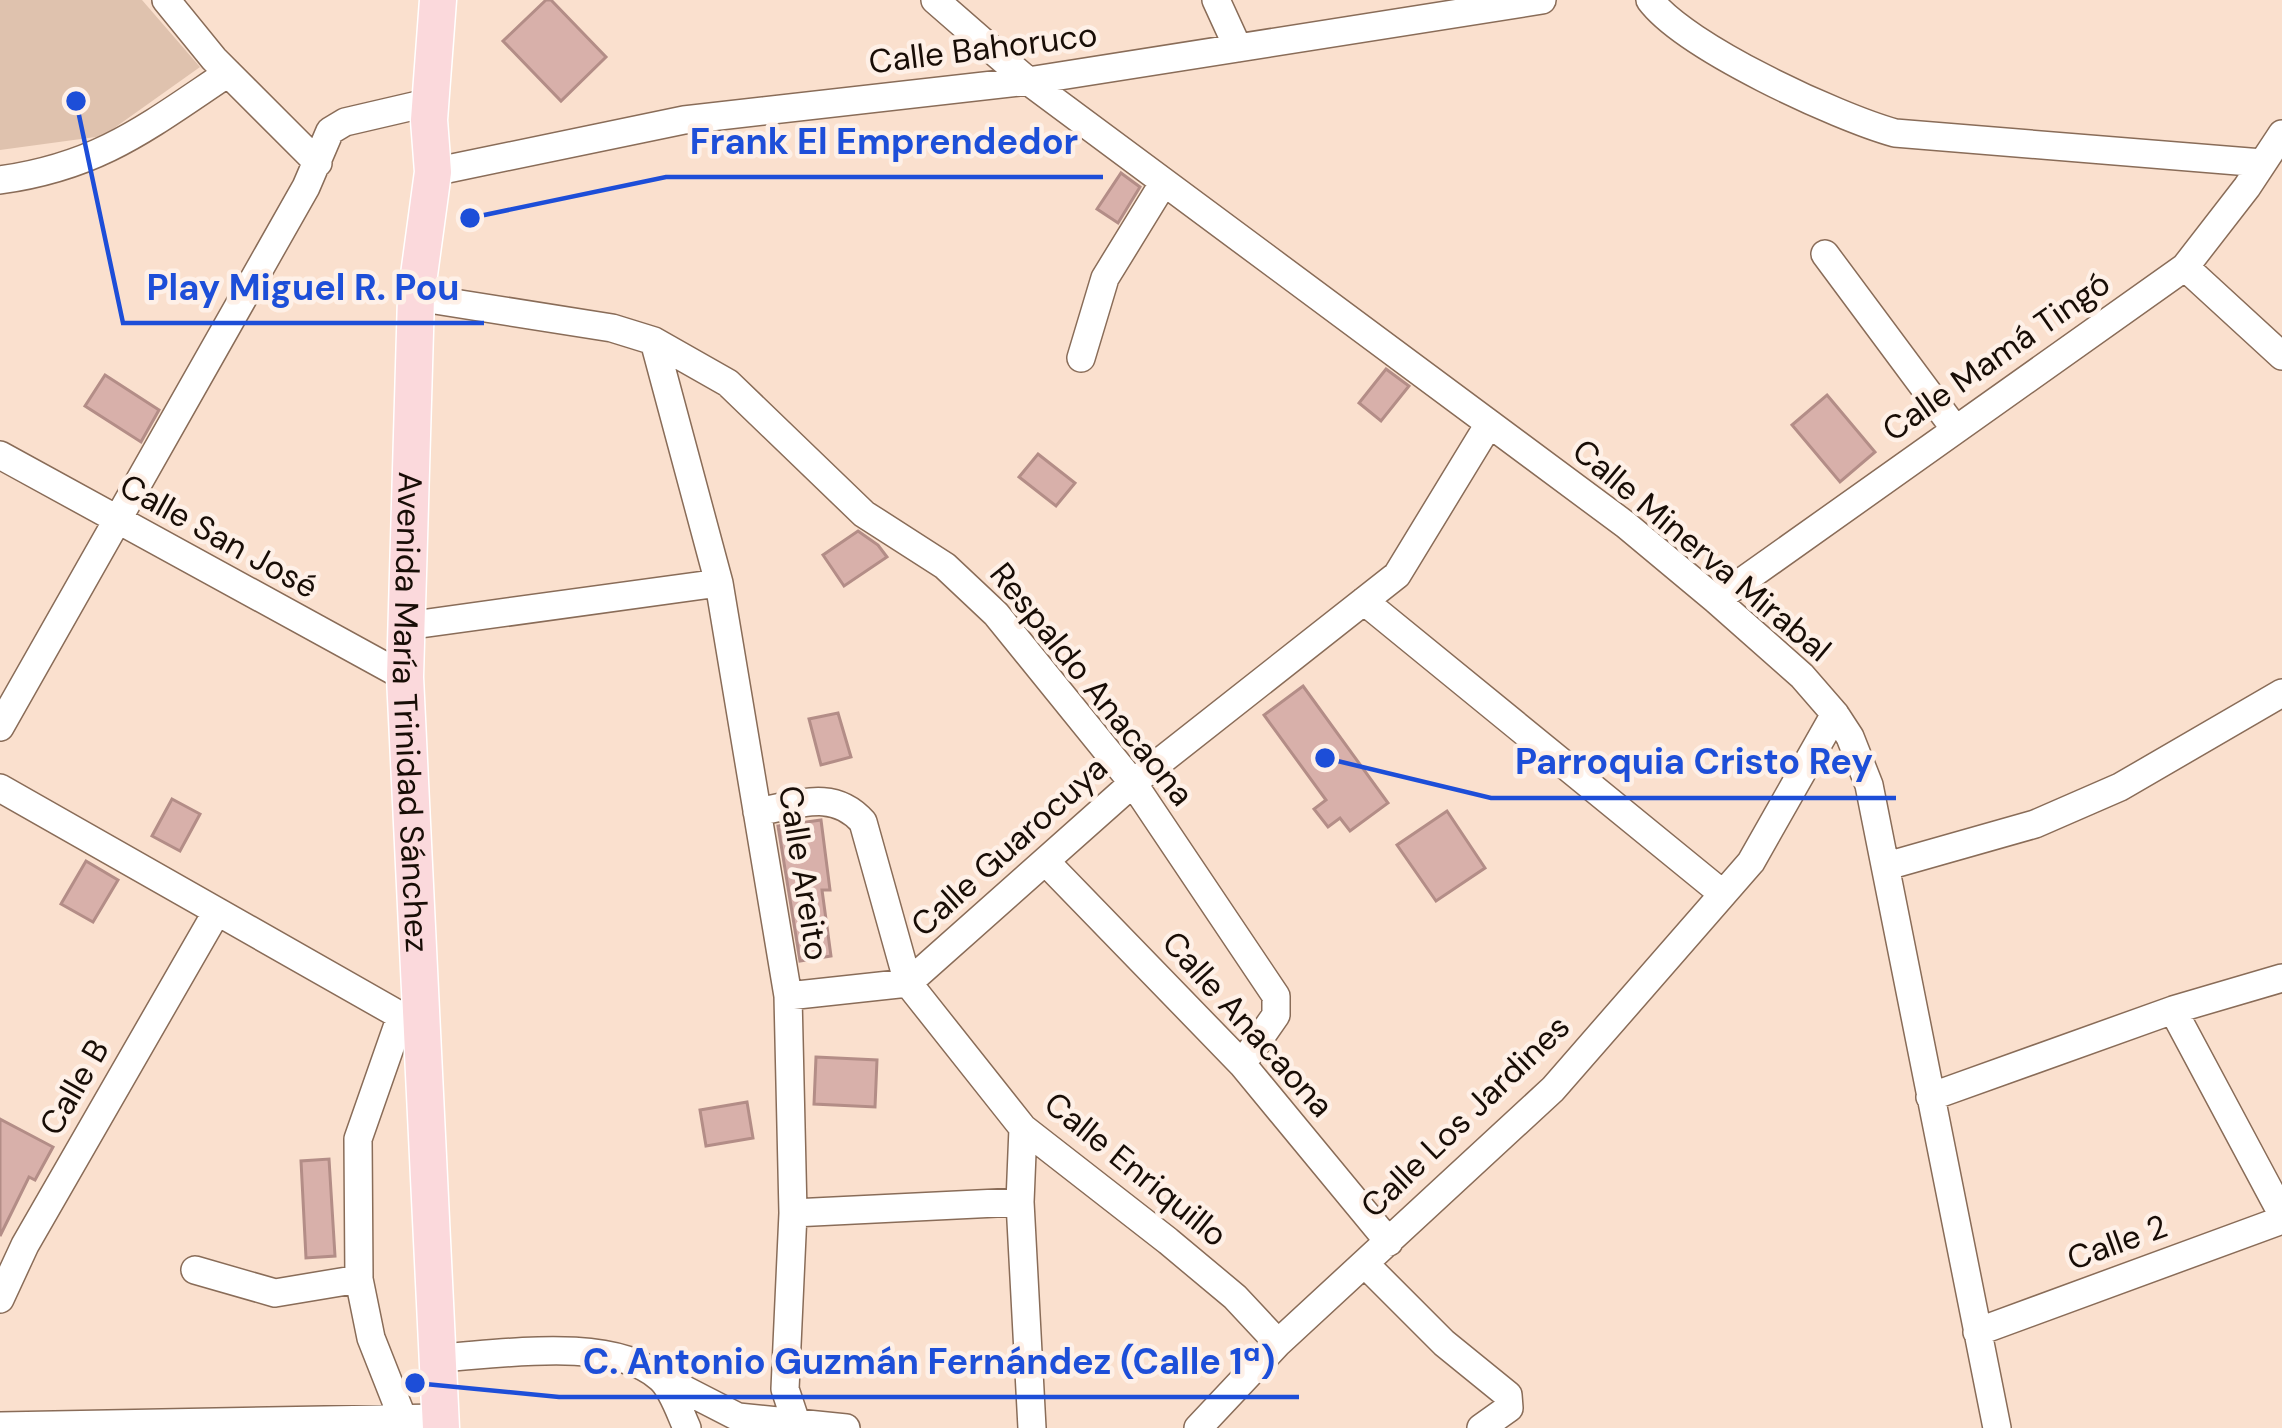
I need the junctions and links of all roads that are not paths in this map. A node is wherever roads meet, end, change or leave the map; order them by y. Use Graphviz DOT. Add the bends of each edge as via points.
graph roads {
  1 [pos="166,0"];
  2 [pos="935,0"];
  3 [pos="1216,0"];
  4 [pos="1542,0"];
  5 [pos="1650,0"];
  6 [pos="445,8"];
  7 [pos="1238,48"];
  8 [pos="228,74"];
  9 [pos="1028,82"];
  10 [pos="430,102"];
  11 [pos="2282,134"];
  12 [pos="319,163"];
  13 [pos="2262,163"];
  14 [pos="433,172"];
  15 [pos="0,180"];
  16 [pos="1164,182"];
  17 [pos="1825,254"];
  18 [pos="2185,267"];
  19 [pos="416,297"];
  20 [pos="654,341"];
  21 [pos="2282,356"];
  22 [pos="1081,358"];
  23 [pos="1490,424"];
  24 [pos="1955,429"];
  25 [pos="0,454"];
  26 [pos="115,520"];
  27 [pos="719,583"];
  28 [pos="1716,599"];
  29 [pos="1364,601"];
  30 [pos="406,626"];
  31 [pos="405,677"];
  32 [pos="2282,693"];
  33 [pos="1835,714"];
  34 [pos="0,727"];
  35 [pos="1133,784"];
  36 [pos="0,788"];
  37 [pos="757,812"];
  38 [pos="1046,862"];
  39 [pos="1887,866"];
  40 [pos="1723,894"];
  41 [pos="216,914"];
  42 [pos="2282,978"];
  43 [pos="908,983"];
  44 [pos="788,996"];
  45 [pos="2173,1010"];
  46 [pos="412,1023"];
  47 [pos="1242,1064"];
  48 [pos="1930,1097"];
  49 [pos="1023,1128"];
  50 [pos="1020,1202"];
  51 [pos="793,1213"];
  52 [pos="2282,1217"];
  53 [pos="1389,1242"];
  54 [pos="1365,1264"];
  55 [pos="195,1270"];
  56 [pos="359,1279"];
  57 [pos="0,1299"];
  58 [pos="1977,1332"];
  59 [pos="1278,1343"];
  60 [pos="437,1358"];
  61 [pos="662,1378"];
  62 [pos="428,1422"];
  63 [pos="189,1425"];
  64 [pos="796,1425"];
  65 [pos="0,1426"];
  66 [pos="687,1428"];
  67 [pos="846,1428"];
  68 [pos="1032,1428"];
  69 [pos="1198,1428"];
  70 [pos="1481,1428"];
  71 [pos="1997,1428"];
  1 -- 8 [label="street"];
  2 -- 9 [label="street, Calle Minerva Mirabal"];
  3 -- 7 [label="street"];
  4 -- 7 [label="street, Calle Bahoruco"];
  5 -- 13 [label="street" via="1706,46 1895,133"];
  6 -- 10 [label="main road, Avenida María Trinidad Sánchez"];
  7 -- 9 [label="street, Calle Bahoruco"];
  8 -- 12 [label="street"];
  8 -- 15 [label="street" via="115,147"];
  9 -- 14 [label="street, Calle Bahoruco" via="684,120"];
  9 -- 16 [label="street, Calle Minerva Mirabal"];
  10 -- 12 [label="street" via="330,130"];
  10 -- 14 [label="main road, Avenida María Trinidad Sánchez"];
  11 -- 13 [label="street, Calle Mamá Tingó"];
  12 -- 26 [label="street"];
  13 -- 18 [label="street, Calle Mamá Tingó"];
  14 -- 19 [label="main road, Avenida María Trinidad Sánchez"];
  16 -- 22 [label="street" via="1105,278"];
  16 -- 23 [label="street, Calle Minerva Mirabal"];
  17 -- 24 [label="street"];
  18 -- 21 [label="street"];
  18 -- 24 [label="street, Calle Mamá Tingó"];
  19 -- 20 [label="street, Respaldo Anacaona"];
  19 -- 30 [label="main road, Avenida María Trinidad Sánchez"];
  20 -- 27 [label="street, Calle Areito"];
  20 -- 35 [label="street, Respaldo Anacaona" via="728,383 864,514 971,587"];
  23 -- 28 [label="street, Calle Minerva Mirabal"];
  23 -- 29 [label="street, Calle Guarocuya" via="1396,575"];
  24 -- 28 [label="street, Calle Mamá Tingó"];
  25 -- 26 [label="street, Calle San José"];
  26 -- 31 [label="street, Calle San José"];
  26 -- 34 [label="street"];
  27 -- 30 [label="street"];
  27 -- 37 [label="street, Calle Areito"];
  28 -- 33 [label="street, Calle Minerva Mirabal"];
  29 -- 35 [label="street, Calle Guarocuya"];
  29 -- 40 [label="street"];
  30 -- 31 [label="main road, Avenida María Trinidad Sánchez"];
  31 -- 46 [label="main road, Avenida María Trinidad Sánchez"];
  32 -- 39 [label="street" via="2120,787"];
  33 -- 39 [label="street, Calle Minerva Mirabal" via="1869,785"];
  33 -- 40 [label="street, Calle Los Jardines" via="1750,862"];
  35 -- 38 [label="street, Calle Guarocuya"];
  35 -- 47 [label="street, Respaldo Anacaona" via="1276,996 1276,1015"];
  36 -- 41 [label="street"];
  37 -- 43 [label="street, Calle Enriquillo" via="828,800 850,807 863,822"];
  37 -- 44 [label="street, Calle Areito"];
  38 -- 43 [label="street, Calle Guarocuya"];
  38 -- 47 [label="street, Calle Anacaona"];
  39 -- 48 [label="street, Calle Minerva Mirabal"];
  40 -- 53 [label="street, Calle Los Jardines" via="1553,1090"];
  41 -- 46 [label="street"];
  41 -- 57 [label="street, Calle B"];
  42 -- 45 [label="street"];
  43 -- 44 [label="street, Calle Guarocuya"];
  43 -- 49 [label="street, Calle Enriquillo"];
  44 -- 51 [label="street, Calle Areito"];
  45 -- 48 [label="street"];
  45 -- 52 [label="street"];
  46 -- 56 [label="street" via="358,1139"];
  46 -- 60 [label="main road, Avenida María Trinidad Sánchez"];
  47 -- 53 [label="street, Calle Anacaona"];
  48 -- 58 [label="street, Calle Minerva Mirabal"];
  49 -- 50 [label="street"];
  49 -- 59 [label="street, Calle Enriquillo" via="1168,1240"];
  50 -- 51 [label="street"];
  50 -- 68 [label="street"];
  51 -- 64 [label="street, Calle Areito" via="785,1390"];
  52 -- 58 [label="street, Calle 2"];
  53 -- 54 [label="street, Calle Los Jardines"];
  54 -- 59 [label="street, Calle Los Jardines"];
  54 -- 70 [label="street" via="1508,1395 1509,1408"];
  55 -- 56 [label="street" via="275,1293"];
  56 -- 62 [label="street" via="371,1338"];
  58 -- 71 [label="street, Calle Minerva Mirabal"];
  59 -- 69 [label="street, Calle Los Jardines"];
  60 -- 61 [label="street" via="583,1351"];
  60 -- 62 [label="main road, Avenida María Trinidad Sánchez"];
  61 -- 64 [label="street" via="738,1417"];
  61 -- 66 [label="street"];
  62 -- 63 [label="street"];
  63 -- 65 [label="street"];
  64 -- 67 [label="street"];
}
